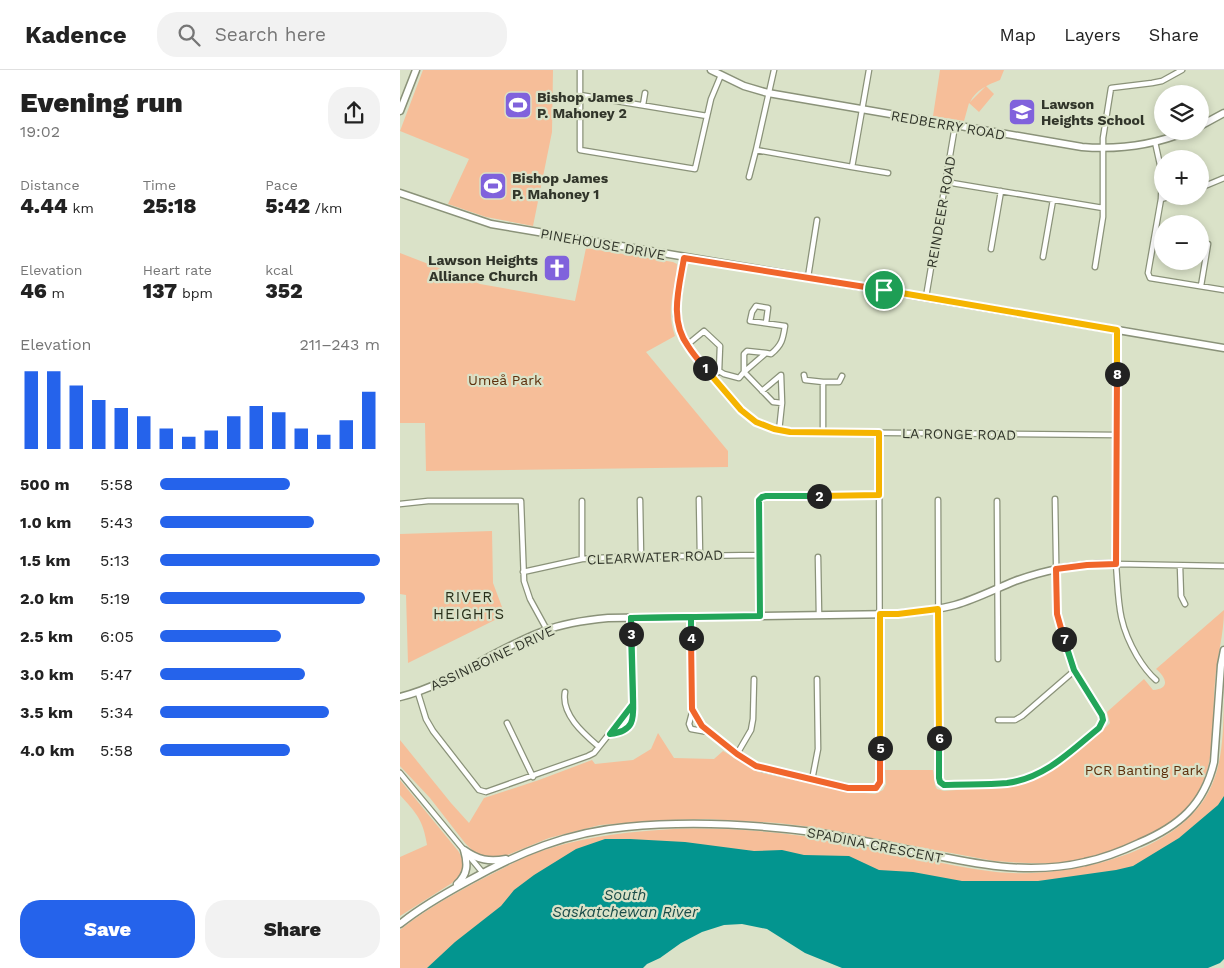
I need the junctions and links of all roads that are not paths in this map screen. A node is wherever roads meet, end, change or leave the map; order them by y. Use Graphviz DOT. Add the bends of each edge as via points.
graph roads {
  1 [pos="416,70"];
  2 [pos="580,70"];
  3 [pos="711,70"];
  4 [pos="774,70"];
  5 [pos="869,70"];
  6 [pos="1182,70"];
  7 [pos="721,75"];
  8 [pos="646,93"];
  9 [pos="768,94"];
  10 [pos="580,95"];
  11 [pos="643,105"];
  12 [pos="862,110"];
  13 [pos="400,111"];
  14 [pos="1224,113"];
  15 [pos="707,116"];
  16 [pos="1209,121"];
  17 [pos="955,126"];
  18 [pos="1161,140"];
  19 [pos="1155,142"];
  20 [pos="1103,148"];
  21 [pos="756,150"];
  22 [pos="1157,150"];
  23 [pos="852,167"];
  24 [pos="888,173"];
  25 [pos="749,177"];
  26 [pos="1224,178"];
  27 [pos="946,182"];
  28 [pos="1209,184"];
  29 [pos="1001,191"];
  30 [pos="400,193"];
  31 [pos="1053,200"];
  32 [pos="1160,205"];
  33 [pos="1103,208"];
  34 [pos="817,220"];
  35 [pos="991,249"];
  36 [pos="1043,257"];
  37 [pos="684,258"];
  38 [pos="1095,267"];
  39 [pos="1204,270"];
  40 [pos="808,278"];
  41 [pos="1201,286"];
  42 [pos="1224,290"];
  43 [pos="926,297"];
  44 [pos="766,323"];
  45 [pos="1117,330"];
  46 [pos="687,345"];
  47 [pos="1224,348"];
  48 [pos="766,353"];
  49 [pos="719,371"];
  50 [pos="744,372"];
  51 [pos="804,375"];
  52 [pos="842,376"];
  53 [pos="713,377"];
  54 [pos="823,382"];
  55 [pos="762,391"];
  56 [pos="782,403"];
  57 [pos="779,431"];
  58 [pos="823,432"];
  59 [pos="879,433"];
  60 [pos="1116,435"];
  61 [pos="879,495"];
  62 [pos="699,499"];
  63 [pos="1055,499"];
  64 [pos="640,500"];
  65 [pos="938,500"];
  66 [pos="582,501"];
  67 [pos="997,501"];
  68 [pos="400,504"];
  69 [pos="759,554"];
  70 [pos="700,555"];
  71 [pos="641,556"];
  72 [pos="818,557"];
  73 [pos="582,559"];
  74 [pos="1116,564"];
  75 [pos="1180,566"];
  76 [pos="1224,566"];
  77 [pos="1056,569"];
  78 [pos="523,572"];
  79 [pos="997,589"];
  80 [pos="1186,604"];
  81 [pos="938,609"];
  82 [pos="880,614"];
  83 [pos="819,615"];
  84 [pos="760,616"];
  85 [pos="691,617"];
  86 [pos="631,618"];
  87 [pos="547,630"];
  88 [pos="1224,650"];
  89 [pos="998,659"];
  90 [pos="1074,670"];
  91 [pos="754,679"];
  92 [pos="817,680"];
  93 [pos="1156,680"];
  94 [pos="565,692"];
  95 [pos="418,693"];
  96 [pos="400,697"];
  97 [pos="633,704"];
  98 [pos="692,709"];
  99 [pos="998,720"];
  100 [pos="507,723"];
  101 [pos="709,732"];
  102 [pos="610,734"];
  103 [pos="598,746"];
  104 [pos="737,754"];
  105 [pos="400,773"];
  106 [pos="533,777"];
  107 [pos="812,780"];
  108 [pos="464,850"];
  109 [pos="512,858"];
  110 [pos="483,873"];
  111 [pos="448,892"];
  112 [pos="400,924"];
  1 -- 13 [label="street"];
  2 -- 10 [label="street"];
  3 -- 7 [label="street, REDBERRY ROAD"];
  4 -- 9 [label="street"];
  5 -- 12 [label="street"];
  6 -- 20 [label="street" via="1162,81 1111,88"];
  7 -- 9 [label="street, REDBERRY ROAD"];
  7 -- 15 [label="street"];
  8 -- 11 [label="street"];
  9 -- 12 [label="street, REDBERRY ROAD"];
  9 -- 21 [label="street"];
  10 -- 11 [label="street"];
  10 -- 15 [label="street" via="580,150 678,167 695,169"];
  11 -- 15 [label="street"];
  12 -- 17 [label="street, REDBERRY ROAD"];
  12 -- 23 [label="street"];
  14 -- 16 [label="street"];
  17 -- 20 [label="street, REDBERRY ROAD"];
  17 -- 27 [label="street, REINDEER ROAD"];
  18 -- 19 [label="street, REDBERRY ROAD"];
  19 -- 20 [label="street, REDBERRY ROAD"];
  19 -- 22 [label="street"];
  20 -- 33 [label="street"];
  21 -- 23 [label="street"];
  21 -- 25 [label="street"];
  23 -- 24 [label="street"];
  26 -- 28 [label="street"];
  27 -- 29 [label="street"];
  27 -- 43 [label="street, REINDEER ROAD"];
  29 -- 31 [label="street"];
  29 -- 35 [label="street"];
  30 -- 37 [label="street, PINEHOUSE DRIVE" via="491,224"];
  31 -- 33 [label="street"];
  31 -- 36 [label="street"];
  32 -- 41 [label="street" via="1148,273 1150,278"];
  33 -- 38 [label="street"];
  34 -- 40 [label="street"];
  37 -- 40 [label="street, PINEHOUSE DRIVE"];
  37 -- 46 [label="street, LA RONGE ROAD" via="676,316"];
  39 -- 41 [label="street"];
  40 -- 43 [label="street, PINEHOUSE DRIVE"];
  41 -- 42 [label="street"];
  43 -- 45 [label="street, PINEHOUSE DRIVE"];
  44 -- 44 [label="street" via="750,321 756,306 768,308"];
  44 -- 48 [label="street" via="785,326 780,347 771,354"];
  45 -- 47 [label="street, PINEHOUSE DRIVE"];
  45 -- 60 [label="street"];
  46 -- 49 [label="street" via="704,331 720,346"];
  46 -- 53 [label="street, LA RONGE ROAD"];
  48 -- 50 [label="street"];
  48 -- 50 [label="street" via="747,351 744,354"];
  49 -- 50 [label="street" via="739,378"];
  49 -- 53 [label="street"];
  50 -- 55 [label="street"];
  51 -- 54 [label="street" via="805,380"];
  52 -- 54 [label="street" via="839,382"];
  53 -- 57 [label="street, LA RONGE ROAD" via="741,410 752,419"];
  54 -- 58 [label="street"];
  55 -- 56 [label="street" via="773,402"];
  55 -- 56 [label="street" via="781,375"];
  56 -- 57 [label="street"];
  57 -- 58 [label="street, LA RONGE ROAD"];
  58 -- 59 [label="street, LA RONGE ROAD"];
  59 -- 60 [label="street, LA RONGE ROAD"];
  59 -- 61 [label="street"];
  60 -- 74 [label="street"];
  61 -- 69 [label="street" via="762,497 758,504"];
  61 -- 82 [label="street"];
  62 -- 70 [label="street"];
  63 -- 77 [label="street"];
  64 -- 71 [label="street"];
  65 -- 81 [label="street"];
  66 -- 73 [label="street"];
  67 -- 79 [label="street"];
  68 -- 78 [label="street" via="521,501"];
  69 -- 70 [label="street, CLEARWATER ROAD"];
  69 -- 84 [label="street"];
  70 -- 71 [label="street, CLEARWATER ROAD"];
  71 -- 73 [label="street, CLEARWATER ROAD"];
  72 -- 83 [label="street"];
  73 -- 78 [label="street, CLEARWATER ROAD"];
  74 -- 75 [label="street"];
  74 -- 77 [label="street, ASSINIBOINE DRIVE"];
  74 -- 93 [label="street" via="1120,616 1126,634 1147,672"];
  75 -- 76 [label="street"];
  75 -- 80 [label="street" via="1181,596"];
  77 -- 79 [label="street, ASSINIBOINE DRIVE"];
  77 -- 90 [label="street" via="1057,614"];
  78 -- 87 [label="street" via="527,593"];
  79 -- 81 [label="street, ASSINIBOINE DRIVE"];
  79 -- 89 [label="street"];
  81 -- 82 [label="street, ASSINIBOINE DRIVE"];
  81 -- 90 [label="street" via="939,778 942,784 1007,783 1033,776 1059,761 1099,728 1102,715"];
  82 -- 83 [label="street, ASSINIBOINE DRIVE"];
  82 -- 107 [label="street" via="879,784 876,788 848,788"];
  83 -- 84 [label="street, ASSINIBOINE DRIVE"];
  84 -- 85 [label="street, ASSINIBOINE DRIVE"];
  85 -- 86 [label="street, ASSINIBOINE DRIVE"];
  85 -- 98 [label="street"];
  86 -- 87 [label="street, ASSINIBOINE DRIVE" via="583,621"];
  86 -- 97 [label="street"];
  87 -- 95 [label="street, ASSINIBOINE DRIVE"];
  88 -- 109 [label="street, SPADINA CRESCENT" via="1214,762 1194,807 1176,823 1148,839 1084,863 1009,868 836,836 706,824 593,831 552,842"];
  90 -- 99 [label="street" via="1022,716 1015,720"];
  91 -- 104 [label="street" via="754,719"];
  92 -- 107 [label="street" via="818,749"];
  94 -- 103 [label="street" via="564,699 571,718"];
  95 -- 96 [label="street, ASSINIBOINE DRIVE"];
  95 -- 106 [label="street" via="433,731 479,790 486,792"];
  97 -- 102 [label="street"];
  97 -- 102 [label="street" via="633,716 627,730"];
  98 -- 101 [label="street"];
  98 -- 101 [label="street" via="691,729"];
  100 -- 106 [label="street"];
  101 -- 104 [label="street"];
  102 -- 103 [label="street"];
  103 -- 106 [label="street" via="588,756"];
  104 -- 107 [label="street" via="762,769"];
  105 -- 108 [label="street"];
  108 -- 109 [label="street" via="484,860"];
  108 -- 110 [label="street"];
  108 -- 111 [label="street" via="466,873"];
  109 -- 110 [label="street, SPADINA CRESCENT"];
  110 -- 111 [label="street, SPADINA CRESCENT"];
  111 -- 112 [label="street, SPADINA CRESCENT"];
}
